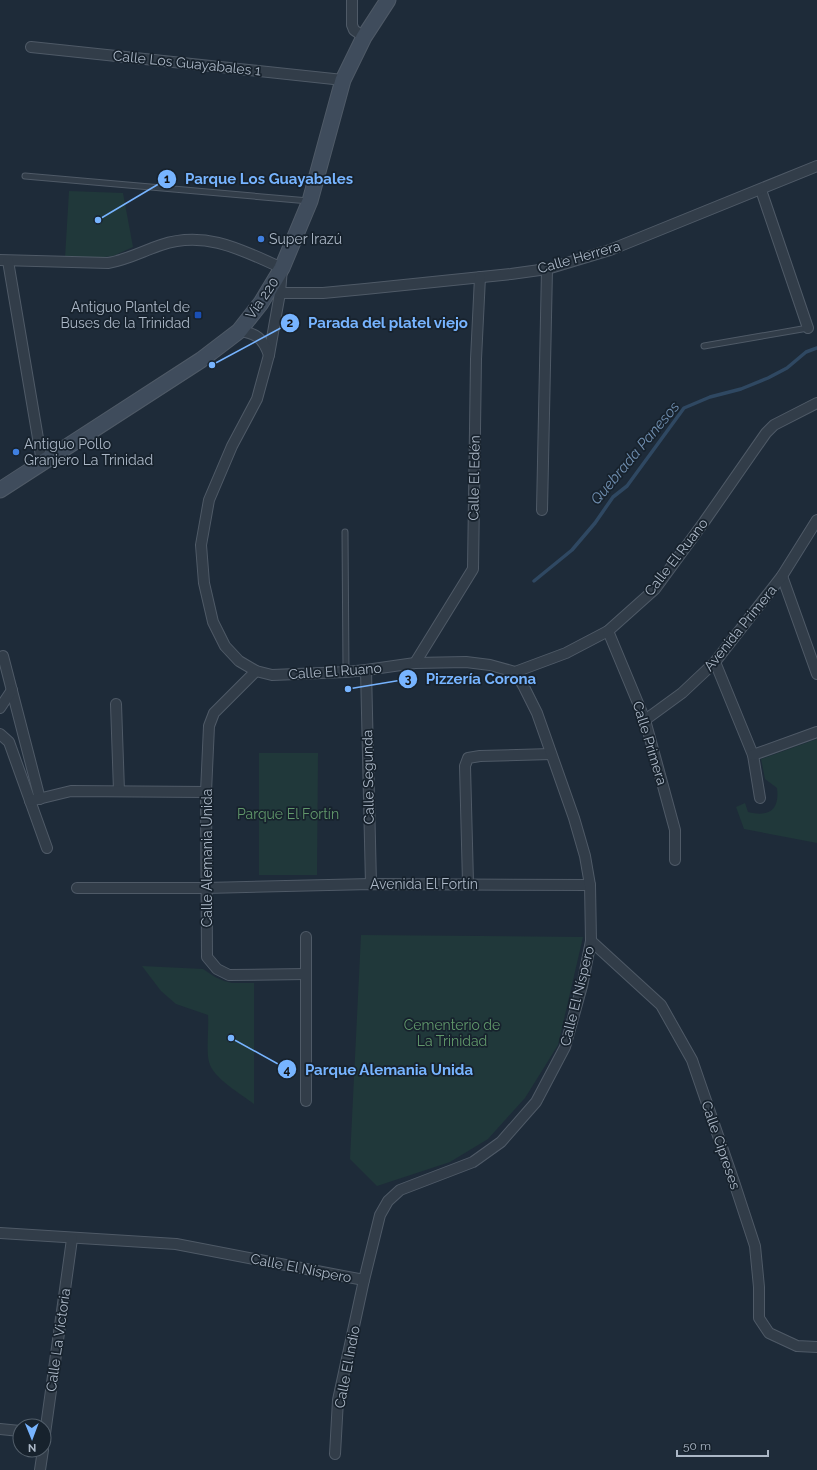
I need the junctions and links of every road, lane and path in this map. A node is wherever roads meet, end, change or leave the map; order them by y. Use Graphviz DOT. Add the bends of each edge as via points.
graph roads {
  1 [pos="352,0"];
  2 [pos="388,0"];
  3 [pos="364,36"];
  4 [pos="31,47"];
  5 [pos="343,80"];
  6 [pos="817,166"];
  7 [pos="25,176"];
  8 [pos="761,190"];
  9 [pos="310,201"];
  10 [pos="4,260"];
  11 [pos="282,268"];
  12 [pos="547,269"];
  13 [pos="480,277"];
  14 [pos="280,293"];
  15 [pos="808,328"];
  16 [pos="239,331"];
  17 [pos="704,346"];
  18 [pos="269,354"];
  19 [pos="817,403"];
  20 [pos="42,462"];
  21 [pos="0,490"];
  22 [pos="542,510"];
  23 [pos="817,520"];
  24 [pos="345,532"];
  25 [pos="782,576"];
  26 [pos="608,631"];
  27 [pos="3,656"];
  28 [pos="714,662"];
  29 [pos="415,663"];
  30 [pos="366,670"];
  31 [pos="256,672"];
  32 [pos="346,672"];
  33 [pos="515,672"];
  34 [pos="817,674"];
  35 [pos="12,690"];
  36 [pos="116,704"];
  37 [pos="0,708"];
  38 [pos="645,720"];
  39 [pos="817,732"];
  40 [pos="0,734"];
  41 [pos="551,754"];
  42 [pos="753,755"];
  43 [pos="119,791"];
  44 [pos="206,792"];
  45 [pos="760,798"];
  46 [pos="35,800"];
  47 [pos="47,848"];
  48 [pos="675,860"];
  49 [pos="468,883"];
  50 [pos="371,884"];
  51 [pos="590,885"];
  52 [pos="77,888"];
  53 [pos="206,888"];
  54 [pos="306,937"];
  55 [pos="591,941"];
  56 [pos="306,974"];
  57 [pos="306,1101"];
  58 [pos="0,1234"];
  59 [pos="72,1239"];
  60 [pos="364,1280"];
  61 [pos="817,1347"];
  62 [pos="47,1418"];
  63 [pos="0,1429"];
  64 [pos="12,1430"];
  65 [pos="335,1454"];
  66 [pos="42,1458"];
  67 [pos="40,1470"];
  1 -- 3 [label="street" via="352,25 354,30"];
  2 -- 3 [label="main road, Vía 220"];
  3 -- 5 [label="main road, Vía 220"];
  4 -- 5 [label="street, Calle Los Guayabales 1"];
  5 -- 9 [label="main road, Vía 220"];
  6 -- 8 [label="street, Calle Herrera"];
  7 -- 9 [label="lane"];
  8 -- 12 [label="street, Calle Herrera" via="610,250"];
  8 -- 15 [label="street"];
  9 -- 11 [label="main road, Vía 220"];
  10 -- 11 [label="street" via="108,263 175,240 191,239 227,244"];
  10 -- 20 [label="street"];
  11 -- 14 [label="street, Calle El Ruano"];
  11 -- 16 [label="main road, Vía 220" via="261,303"];
  12 -- 13 [label="street, Calle Herrera"];
  12 -- 22 [label="street"];
  13 -- 14 [label="street, Calle Herrera" via="323,293"];
  13 -- 29 [label="street, Calle El Edén" via="473,569"];
  14 -- 18 [label="street, Calle El Ruano"];
  15 -- 17 [label="lane"];
  16 -- 18 [label="street" via="249,332 258,337"];
  16 -- 20 [label="main road, Vía 220" via="201,360"];
  18 -- 31 [label="street, Calle El Ruano" via="257,399 232,446 209,500 201,545 204,583 213,622 225,646 239,661"];
  19 -- 26 [label="street, Calle El Ruano" via="774,425 766,433 655,589"];
  20 -- 21 [label="main road, Vía 220"];
  23 -- 25 [label="street, Avenida Primera"];
  24 -- 32 [label="lane"];
  25 -- 28 [label="street, Avenida Primera"];
  25 -- 34 [label="street"];
  26 -- 33 [label="street, Calle El Ruano" via="566,653"];
  26 -- 38 [label="street, Calle Primera"];
  27 -- 35 [label="street"];
  28 -- 38 [label="street, Avenida Primera" via="682,693"];
  28 -- 42 [label="street"];
  29 -- 30 [label="street, Calle El Ruano"];
  29 -- 33 [label="street, Calle El Ruano" via="466,662"];
  30 -- 32 [label="street, Calle El Ruano"];
  30 -- 50 [label="street, Calle Segunda"];
  31 -- 32 [label="street, Calle El Ruano" via="272,675"];
  31 -- 44 [label="street, Calle Alemania Unida" via="214,713 209,726"];
  33 -- 41 [label="street, Calle El Níspero" via="537,713"];
  35 -- 37 [label="street"];
  35 -- 46 [label="street"];
  36 -- 43 [label="street"];
  38 -- 48 [label="street, Calle Primera" via="675,830"];
  39 -- 42 [label="street"];
  40 -- 46 [label="street" via="9,742"];
  41 -- 49 [label="street" via="468,758 465,766"];
  41 -- 51 [label="street, Calle El Níspero" via="574,818"];
  42 -- 45 [label="street"];
  43 -- 44 [label="street"];
  43 -- 46 [label="street" via="71,791"];
  44 -- 53 [label="street, Calle Alemania Unida"];
  46 -- 47 [label="street"];
  49 -- 50 [label="street, Avenida El Fortín"];
  49 -- 51 [label="street, Avenida El Fortín"];
  50 -- 53 [label="street, Avenida El Fortín"];
  51 -- 55 [label="street, Calle El Níspero"];
  52 -- 53 [label="street, Avenida El Fortín"];
  53 -- 56 [label="street, Calle Alemania Unida" via="207,957 218,969 229,975"];
  54 -- 56 [label="street"];
  55 -- 60 [label="street, Calle El Níspero" via="565,1047 536,1102 501,1142 473,1162 400,1190 388,1201 380,1215"];
  55 -- 61 [label="street, Calle Cipreses" via="661,1005 692,1060 755,1246 759,1318 769,1333 797,1346"];
  56 -- 57 [label="street"];
  58 -- 59 [label="street, Calle El Níspero"];
  59 -- 60 [label="street, Calle El Níspero" via="176,1244"];
  59 -- 62 [label="street, Calle La Victoria"];
  60 -- 65 [label="street, Calle El Indio" via="338,1400"];
  63 -- 64 [label="street"];
  66 -- 67 [label="street"];
}
